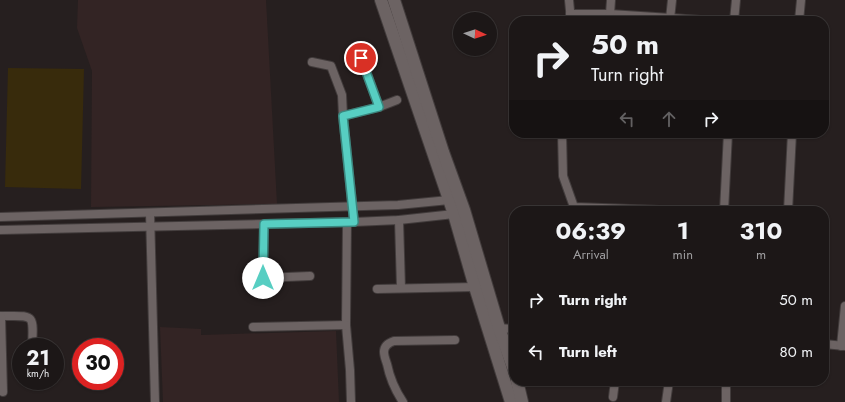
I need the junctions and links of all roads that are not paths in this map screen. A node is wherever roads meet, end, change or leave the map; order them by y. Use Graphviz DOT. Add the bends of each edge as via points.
graph roads {
  1 [pos="381,0"];
  2 [pos="394,0"];
  3 [pos="569,0"];
  4 [pos="611,0"];
  5 [pos="672,0"];
  6 [pos="736,0"];
  7 [pos="801,0"];
  8 [pos="610,14"];
  9 [pos="570,16"];
  10 [pos="583,16"];
  11 [pos="634,16"];
  12 [pos="670,16"];
  13 [pos="734,16"];
  14 [pos="799,16"];
  15 [pos="356,46"];
  16 [pos="312,62"];
  17 [pos="397,100"];
  18 [pos="379,107"];
  19 [pos="343,116"];
  20 [pos="562,138"];
  21 [pos="728,138"];
  22 [pos="792,138"];
  23 [pos="449,200"];
  24 [pos="353,206"];
  25 [pos="574,206"];
  26 [pos="724,206"];
  27 [pos="788,206"];
  28 [pos="150,214"];
  29 [pos="454,214"];
  30 [pos="0,217"];
  31 [pos="399,220"];
  32 [pos="351,222"];
  33 [pos="264,224"];
  34 [pos="150,226"];
  35 [pos="0,230"];
  36 [pos="310,276"];
  37 [pos="475,287"];
  38 [pos="401,288"];
  39 [pos="377,289"];
  40 [pos="845,306"];
  41 [pos="1,316"];
  42 [pos="346,326"];
  43 [pos="253,327"];
  44 [pos="494,328"];
  45 [pos="509,329"];
  46 [pos="32,338"];
  47 [pos="455,340"];
  48 [pos="829,345"];
  49 [pos="843,346"];
  50 [pos="509,360"];
  51 [pos="518,386"];
  52 [pos="614,386"];
  53 [pos="669,386"];
  54 [pos="726,386"];
  55 [pos="3,392"];
  56 [pos="613,397"];
  57 [pos="155,402"];
  58 [pos="351,402"];
  59 [pos="403,402"];
  60 [pos="511,402"];
  61 [pos="522,402"];
  62 [pos="666,402"];
  63 [pos="726,402"];
  1 -- 23 [label="main road"];
  2 -- 44 [label="main road" via="464,210"];
  3 -- 9 [label="street"];
  4 -- 8 [label="street"];
  5 -- 12 [label="street"];
  6 -- 13 [label="street"];
  7 -- 14 [label="street"];
  8 -- 10 [label="street"];
  8 -- 11 [label="street"];
  15 -- 18 [label="street"];
  16 -- 19 [label="street" via="331,66 342,95"];
  17 -- 18 [label="street"];
  18 -- 19 [label="street"];
  19 -- 24 [label="street"];
  20 -- 25 [label="street" via="563,176"];
  21 -- 26 [label="street"];
  22 -- 27 [label="street"];
  23 -- 24 [label="street"];
  23 -- 29 [label="main road"];
  24 -- 28 [label="street"];
  24 -- 32 [label="street"];
  28 -- 30 [label="street"];
  28 -- 34 [label="street"];
  29 -- 31 [label="street"];
  29 -- 37 [label="main road"];
  31 -- 32 [label="street"];
  31 -- 38 [label="street"];
  32 -- 33 [label="street"];
  32 -- 42 [label="street"];
  33 -- 34 [label="street"];
  33 -- 36 [label="street" via="263,278"];
  34 -- 35 [label="street"];
  34 -- 57 [label="street"];
  37 -- 38 [label="street"];
  37 -- 44 [label="main road"];
  38 -- 39 [label="street"];
  40 -- 49 [label="street"];
  41 -- 46 [label="street" via="27,316 33,324"];
  41 -- 55 [label="street"];
  42 -- 43 [label="street"];
  42 -- 58 [label="street"];
  44 -- 45 [label="street"];
  44 -- 50 [label="main road"];
  44 -- 60 [label="main road"];
  47 -- 59 [label="street" via="394,341 385,347 390,378"];
  48 -- 49 [label="street"];
  51 -- 61 [label="main road"];
  52 -- 56 [label="street"];
  53 -- 62 [label="street"];
  54 -- 63 [label="street"];
}
